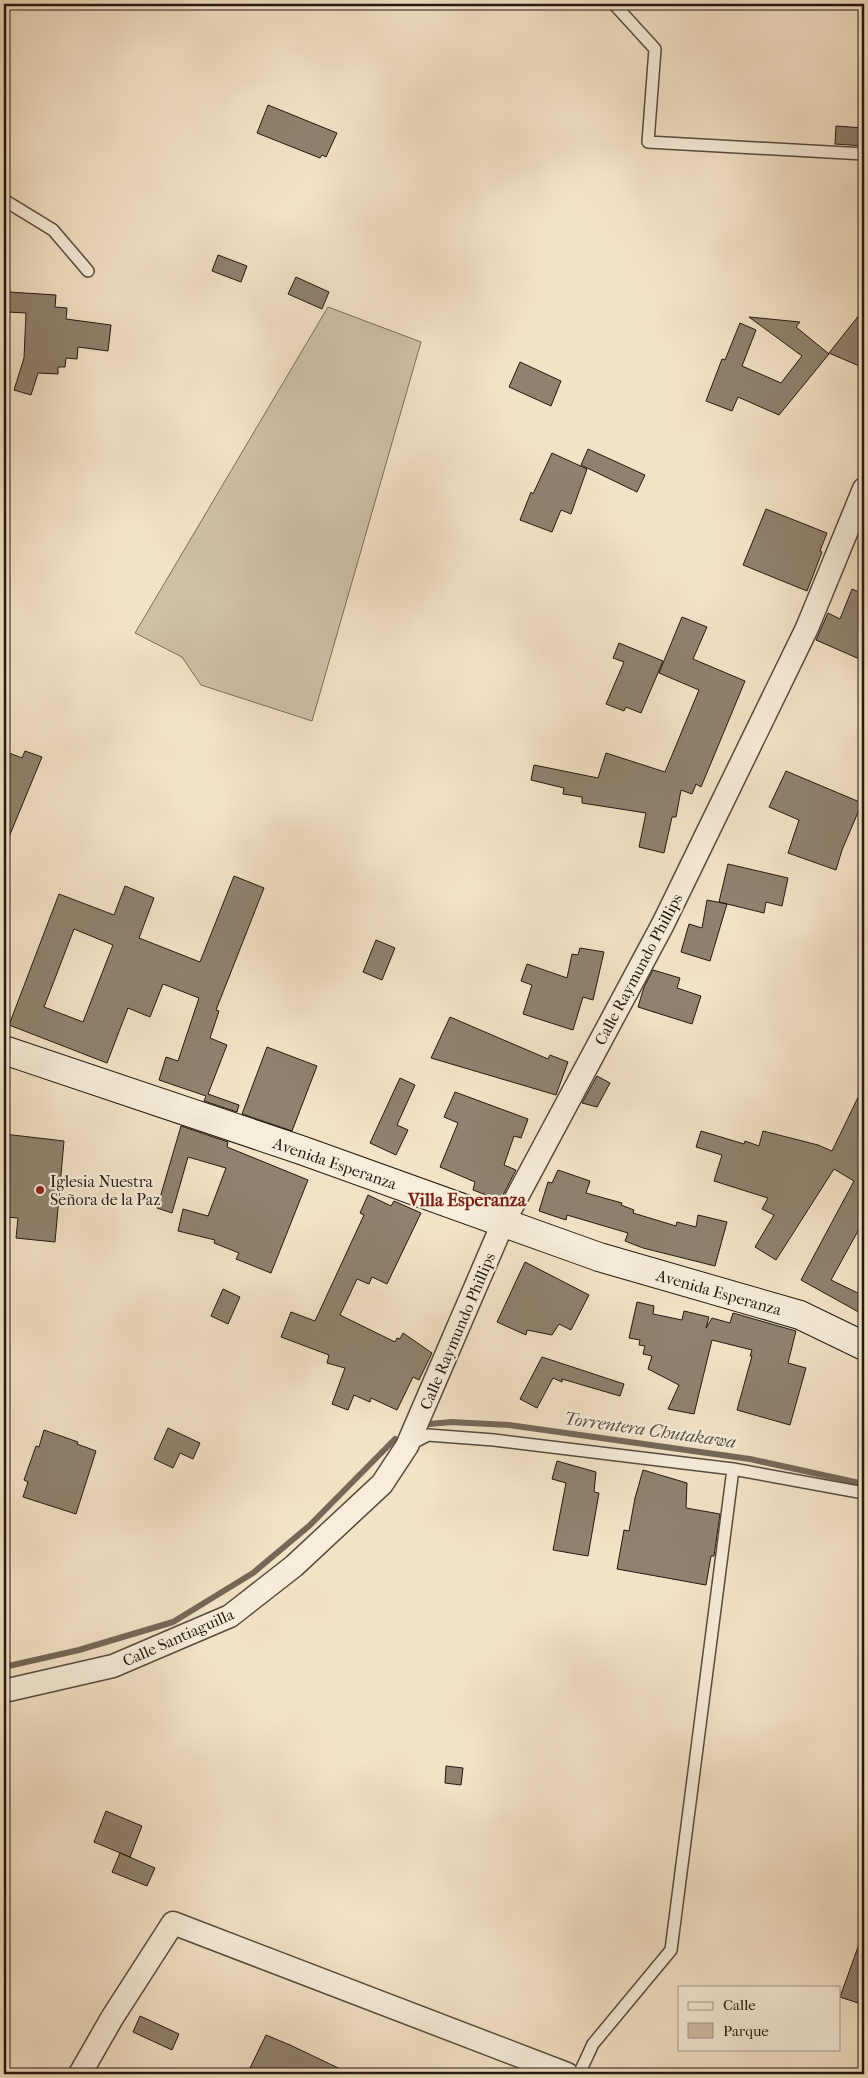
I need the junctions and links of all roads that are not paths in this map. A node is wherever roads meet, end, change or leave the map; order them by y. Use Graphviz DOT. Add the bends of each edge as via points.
graph roads {
  1 [pos="614,4"];
  2 [pos="864,154"];
  3 [pos="4,200"];
  4 [pos="88,270"];
  5 [pos="864,489"];
  6 [pos="4,1050"];
  7 [pos="503,1223"];
  8 [pos="864,1346"];
  9 [pos="408,1443"];
  10 [pos="733,1469"];
  11 [pos="864,1493"];
  12 [pos="4,1691"];
  13 [pos="80,2074"];
  14 [pos="567,2074"];
  15 [pos="579,2074"];
  1 -- 2 [label="lane" via="655,49 648,142"];
  3 -- 4 [label="lane" via="53,230"];
  5 -- 7 [label="street, Calle Raymundo Phillips" via="807,628 663,924"];
  6 -- 7 [label="main road, Avenida Esperanza" via="301,1150"];
  7 -- 8 [label="main road, Avenida Esperanza" via="599,1257 800,1315"];
  7 -- 9 [label="street, Calle Raymundo Phillips"];
  9 -- 10 [label="lane" via="428,1435 494,1440"];
  9 -- 12 [label="street, Calle Santiaguilla" via="382,1484 294,1566 230,1616 113,1666"];
  10 -- 11 [label="lane"];
  10 -- 15 [label="lane" via="671,1950 593,2044"];
  13 -- 14 [label="street" via="173,1923"];
}
